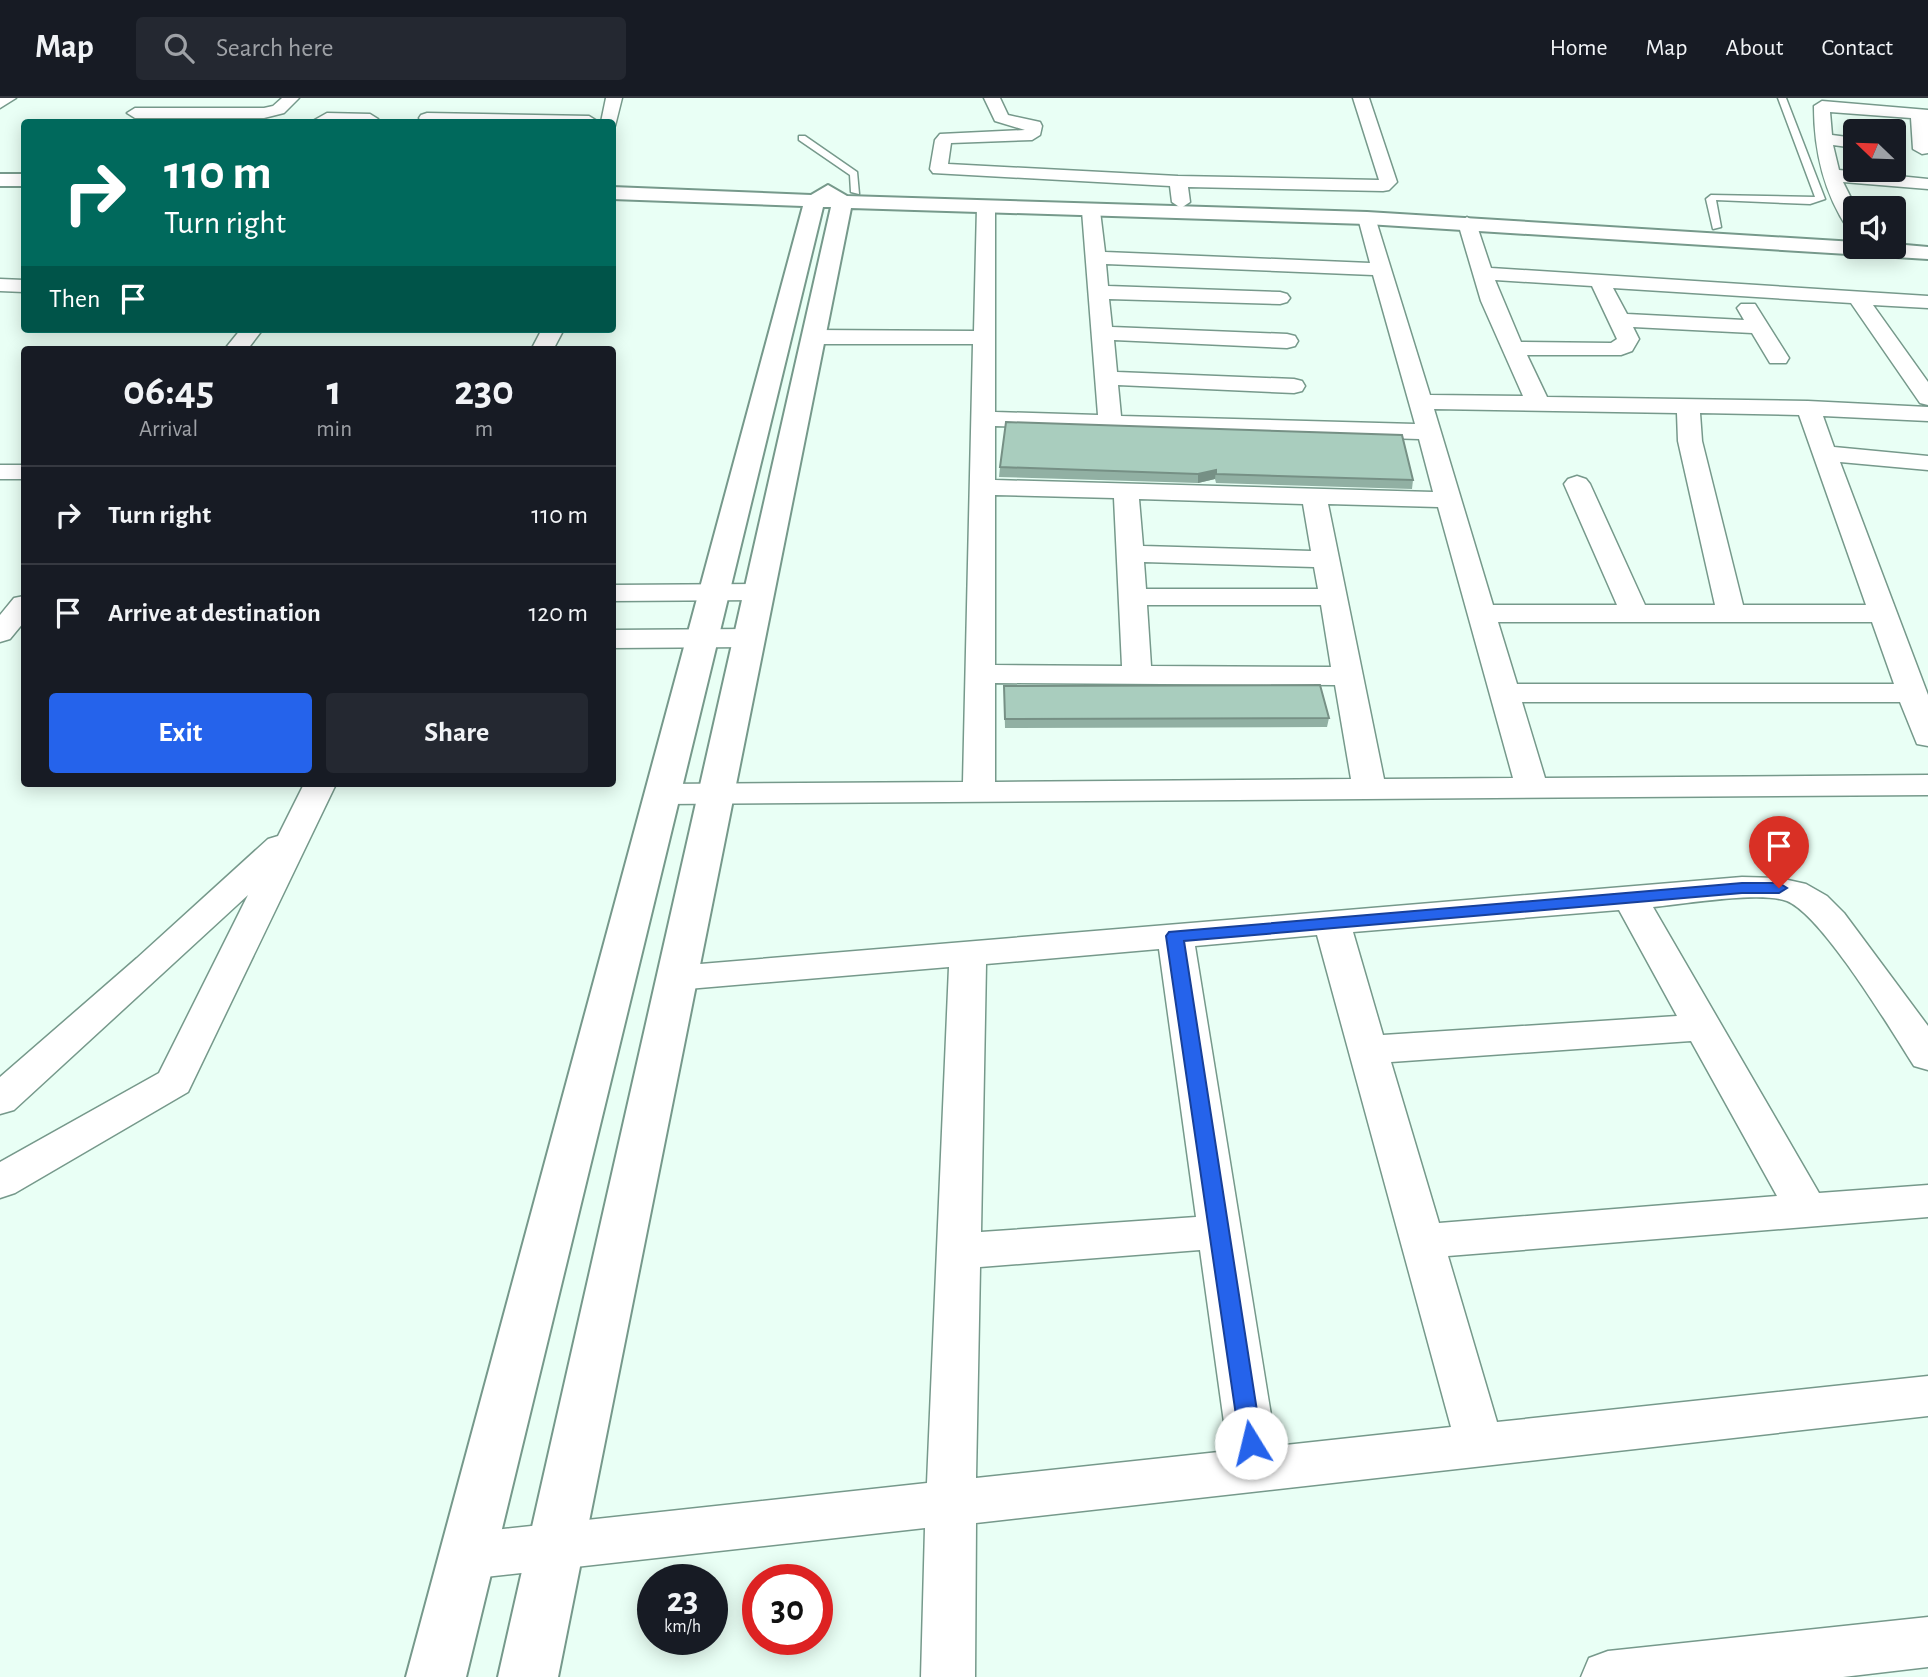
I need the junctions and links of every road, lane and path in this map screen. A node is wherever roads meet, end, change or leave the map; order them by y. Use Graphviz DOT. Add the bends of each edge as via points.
graph roads {
  1 [pos="8,98"];
  2 [pos="154,98"];
  3 [pos="291,98"];
  4 [pos="614,98"];
  5 [pos="992,98"];
  6 [pos="1361,98"];
  7 [pos="1782,98"];
  8 [pos="0,103"];
  9 [pos="1924,115"];
  10 [pos="590,117"];
  11 [pos="129,118"];
  12 [pos="370,118"];
  13 [pos="427,118"];
  14 [pos="325,119"];
  15 [pos="610,119"];
  16 [pos="803,138"];
  17 [pos="1822,139"];
  18 [pos="1843,142"];
  19 [pos="1906,147"];
  20 [pos="1925,150"];
  21 [pos="1830,175"];
  22 [pos="1120,178"];
  23 [pos="0,180"];
  24 [pos="21,180"];
  25 [pos="1178,181"];
  26 [pos="616,183"];
  27 [pos="1928,184"];
  28 [pos="0,190"];
  29 [pos="21,190"];
  30 [pos="616,193"];
  31 [pos="835,197"];
  32 [pos="1843,201"];
  33 [pos="1119,203"];
  34 [pos="1182,205"];
  35 [pos="986,207"];
  36 [pos="1091,211"];
  37 [pos="1367,218"];
  38 [pos="1467,223"];
  39 [pos="1716,227"];
  40 [pos="1843,235"];
  41 [pos="1906,239"];
  42 [pos="1928,241"];
  43 [pos="1928,253"];
  44 [pos="1095,258"];
  45 [pos="1274,265"];
  46 [pos="1381,269"];
  47 [pos="1482,272"];
  48 [pos="1600,281"];
  49 [pos="0,285"];
  50 [pos="21,286"];
  51 [pos="1737,290"];
  52 [pos="1098,292"];
  53 [pos="1280,298"];
  54 [pos="1858,298"];
  55 [pos="1928,302"];
  56 [pos="1619,320"];
  57 [pos="1759,327"];
  58 [pos="1102,333"];
  59 [pos="813,337"];
  60 [pos="985,338"];
  61 [pos="1287,341"];
  62 [pos="1512,348"];
  63 [pos="1778,358"];
  64 [pos="1105,378"];
  65 [pos="1294,386"];
  66 [pos="1928,398"];
  67 [pos="1420,402"];
  68 [pos="1538,403"];
  69 [pos="1688,405"];
  70 [pos="1808,408"];
  71 [pos="1928,414"];
  72 [pos="984,419"];
  73 [pos="1110,422"];
  74 [pos="1301,428"];
  75 [pos="1429,432"];
  76 [pos="1825,453"];
  77 [pos="1928,463"];
  78 [pos="0,472"];
  79 [pos="21,472"];
  80 [pos="1577,484"];
  81 [pos="983,487"];
  82 [pos="1125,491"];
  83 [pos="1314,496"];
  84 [pos="1449,500"];
  85 [pos="1129,554"];
  86 [pos="1325,559"];
  87 [pos="759,592"];
  88 [pos="616,593"];
  89 [pos="715,593"];
  90 [pos="1132,597"];
  91 [pos="1333,597"];
  92 [pos="21,608"];
  93 [pos="1482,614"];
  94 [pos="1635,614"];
  95 [pos="1731,614"];
  96 [pos="1883,614"];
  97 [pos="0,633"];
  98 [pos="703,638"];
  99 [pos="749,638"];
  100 [pos="616,639"];
  101 [pos="980,674"];
  102 [pos="1137,674"];
  103 [pos="1348,676"];
  104 [pos="1505,693"];
  105 [pos="1912,693"];
  106 [pos="1928,737"];
  107 [pos="1928,785"];
  108 [pos="1531,786"];
  109 [pos="318,787"];
  110 [pos="1369,788"];
  111 [pos="979,791"];
  112 [pos="663,794"];
  113 [pos="716,794"];
  114 [pos="297,830"];
  115 [pos="1630,898"];
  116 [pos="1332,923"];
  117 [pos="1175,936"];
  118 [pos="968,954"];
  119 [pos="676,978"];
  120 [pos="1703,1027"];
  121 [pos="1368,1050"];
  122 [pos="1928,1056"];
  123 [pos="0,1100"];
  124 [pos="0,1182"];
  125 [pos="1928,1201"];
  126 [pos="1807,1211"];
  127 [pos="1219,1232"];
  128 [pos="1422,1241"];
  129 [pos="959,1251"];
  130 [pos="1926,1401"];
  131 [pos="1480,1445"];
  132 [pos="1255,1469"];
  133 [pos="951,1502"];
  134 [pos="556,1545"];
  135 [pos="467,1556"];
  136 [pos="1928,1642"];
  137 [pos="1882,1662"];
  138 [pos="1622,1676"];
  139 [pos="436,1677"];
  140 [pos="528,1677"];
  141 [pos="948,1677"];
  1 -- 8 [label="street"];
  2 -- 11 [label="street"];
  3 -- 11 [label="street" via="278,110 264,113"];
  4 -- 15 [label="street"];
  5 -- 22 [label="street" via="1000,118 1034,126 1032,135 946,138 939,169"];
  6 -- 25 [label="street" via="1388,182 1383,186"];
  7 -- 39 [label="lane" via="1820,199 1714,197"];
  9 -- 17 [label="street" via="1822,106"];
  9 -- 20 [label="street"];
  10 -- 13 [label="street"];
  12 -- 14 [label="street"];
  16 -- 31 [label="lane" via="855,174"];
  17 -- 18 [label="street"];
  17 -- 21 [label="street"];
  19 -- 20 [label="street"];
  21 -- 27 [label="street"];
  21 -- 32 [label="street"];
  22 -- 25 [label="street"];
  22 -- 33 [label="street"];
  23 -- 24 [label="street"];
  25 -- 34 [label="street"];
  26 -- 31 [label="street"];
  28 -- 29 [label="street"];
  30 -- 31 [label="street"];
  31 -- 33 [label="street"];
  31 -- 35 [label="street"];
  31 -- 59 [label="street"];
  31 -- 89 [label="street"];
  33 -- 34 [label="street"];
  34 -- 39 [label="street" via="1422,210"];
  35 -- 36 [label="street"];
  35 -- 60 [label="street"];
  36 -- 37 [label="street"];
  36 -- 44 [label="street"];
  37 -- 38 [label="street"];
  37 -- 46 [label="street"];
  38 -- 43 [label="street"];
  38 -- 47 [label="street"];
  39 -- 40 [label="street"];
  41 -- 42 [label="street"];
  44 -- 45 [label="street"];
  44 -- 52 [label="street"];
  45 -- 46 [label="street"];
  45 -- 53 [label="street"];
  46 -- 67 [label="street"];
  47 -- 48 [label="street"];
  47 -- 62 [label="street"];
  48 -- 51 [label="street"];
  48 -- 56 [label="street"];
  49 -- 50 [label="street"];
  51 -- 54 [label="street"];
  51 -- 57 [label="street"];
  52 -- 53 [label="street"];
  52 -- 58 [label="street"];
  53 -- 61 [label="street"];
  54 -- 55 [label="street"];
  54 -- 66 [label="street"];
  56 -- 57 [label="street"];
  56 -- 62 [label="street" via="1628,339 1613,350"];
  57 -- 63 [label="street"];
  58 -- 61 [label="street"];
  58 -- 64 [label="street"];
  59 -- 60 [label="street"];
  59 -- 87 [label="street"];
  60 -- 72 [label="street"];
  61 -- 65 [label="street"];
  62 -- 68 [label="street"];
  64 -- 65 [label="street"];
  64 -- 73 [label="street"];
  65 -- 74 [label="street"];
  67 -- 68 [label="street"];
  67 -- 75 [label="street"];
  68 -- 69 [label="street"];
  69 -- 70 [label="street"];
  69 -- 95 [label="street" via="1690,441"];
  70 -- 71 [label="street"];
  70 -- 76 [label="street"];
  72 -- 73 [label="street"];
  72 -- 81 [label="street"];
  73 -- 74 [label="street"];
  74 -- 75 [label="street"];
  75 -- 84 [label="street"];
  76 -- 77 [label="street"];
  76 -- 96 [label="street"];
  78 -- 79 [label="street"];
  80 -- 94 [label="street"];
  81 -- 82 [label="street"];
  81 -- 101 [label="street"];
  82 -- 83 [label="street"];
  82 -- 85 [label="street"];
  83 -- 84 [label="street"];
  83 -- 86 [label="street"];
  84 -- 93 [label="street"];
  85 -- 86 [label="street"];
  85 -- 90 [label="street"];
  86 -- 91 [label="street"];
  87 -- 89 [label="street"];
  87 -- 99 [label="street"];
  88 -- 89 [label="street"];
  89 -- 98 [label="street"];
  90 -- 91 [label="street"];
  90 -- 102 [label="street"];
  91 -- 103 [label="street"];
  92 -- 97 [label="street"];
  93 -- 94 [label="street"];
  93 -- 104 [label="street"];
  94 -- 95 [label="street"];
  95 -- 96 [label="street"];
  96 -- 105 [label="street"];
  98 -- 99 [label="street"];
  98 -- 100 [label="street"];
  98 -- 112 [label="street"];
  99 -- 113 [label="street"];
  101 -- 102 [label="street"];
  101 -- 111 [label="street"];
  102 -- 103 [label="street"];
  103 -- 110 [label="street"];
  104 -- 105 [label="street"];
  104 -- 108 [label="street"];
  105 -- 106 [label="street"];
  107 -- 108 [label="street"];
  108 -- 110 [label="street"];
  109 -- 114 [label="street"];
  110 -- 111 [label="street"];
  111 -- 113 [label="street"];
  112 -- 113 [label="street"];
  112 -- 135 [label="street"];
  113 -- 119 [label="street"];
  114 -- 123 [label="street"];
  114 -- 124 [label="street" via="174,1082"];
  115 -- 116 [label="street"];
  115 -- 120 [label="street"];
  115 -- 122 [label="street" via="1742,888 1779,888 1803,895 1828,914"];
  116 -- 117 [label="street"];
  116 -- 121 [label="street"];
  117 -- 118 [label="street"];
  117 -- 127 [label="street"];
  118 -- 119 [label="street"];
  118 -- 129 [label="street"];
  119 -- 134 [label="street"];
  120 -- 121 [label="street"];
  120 -- 126 [label="street"];
  121 -- 128 [label="street"];
  125 -- 126 [label="street"];
  126 -- 128 [label="street"];
  127 -- 129 [label="street"];
  127 -- 132 [label="street"];
  128 -- 131 [label="street"];
  129 -- 133 [label="street"];
  130 -- 131 [label="street"];
  131 -- 132 [label="street"];
  132 -- 133 [label="street"];
  133 -- 134 [label="street"];
  133 -- 141 [label="street"];
  134 -- 135 [label="street"];
  134 -- 140 [label="street"];
  135 -- 139 [label="street"];
  136 -- 137 [label="street"];
  137 -- 138 [label="street"];
}
